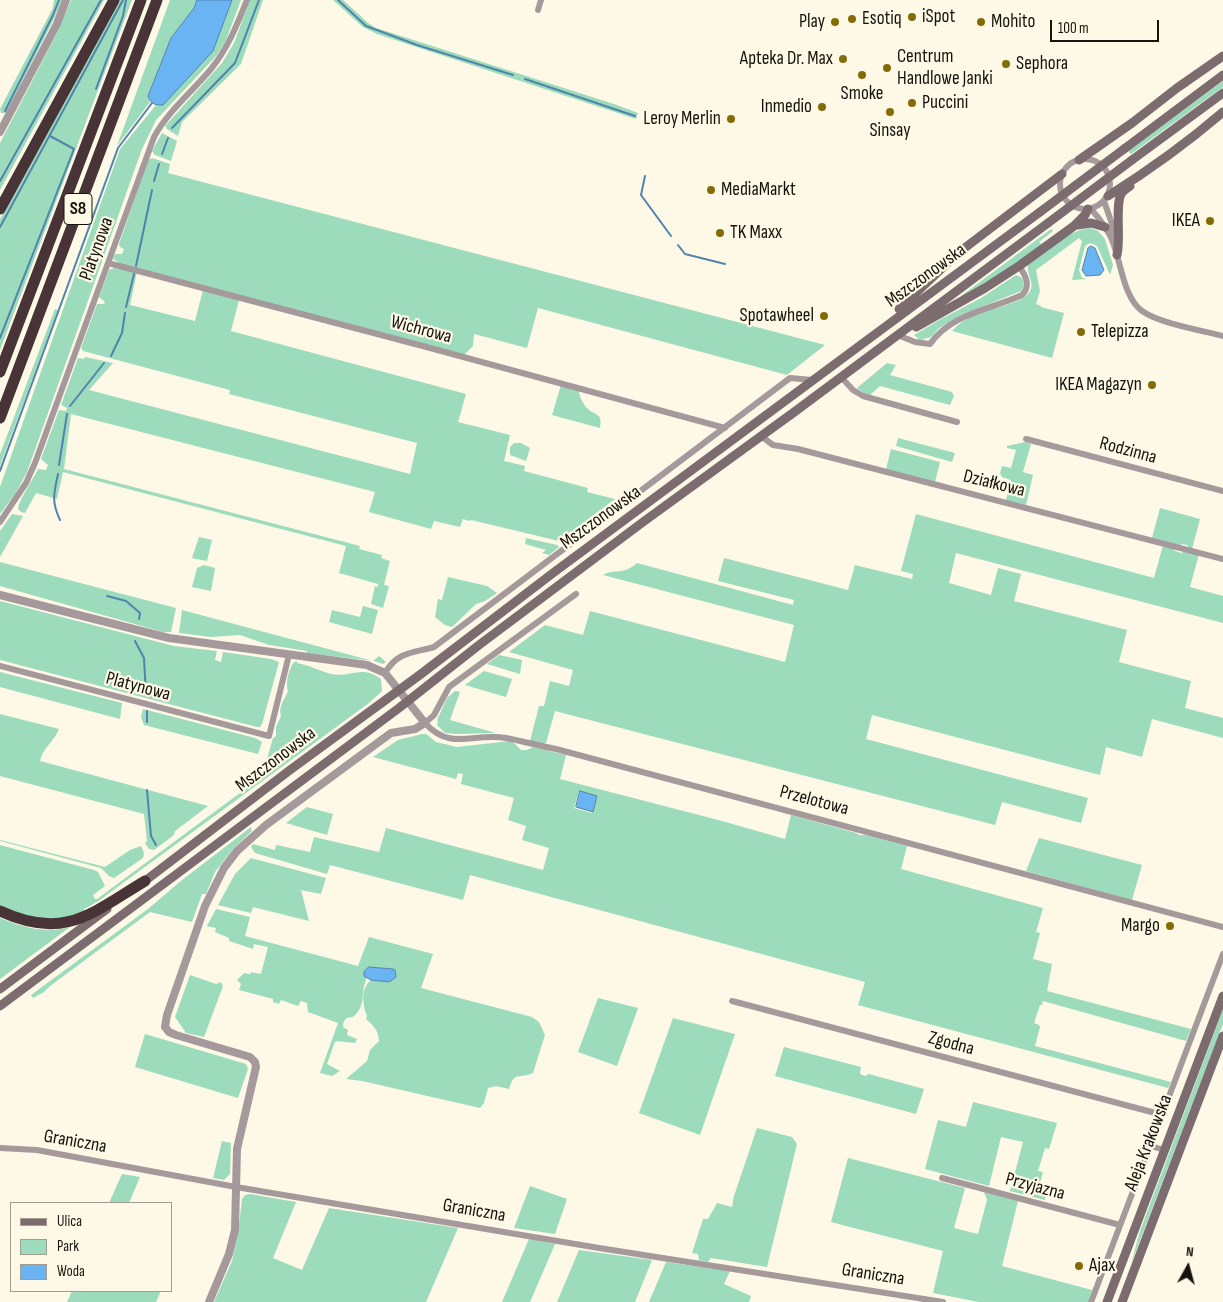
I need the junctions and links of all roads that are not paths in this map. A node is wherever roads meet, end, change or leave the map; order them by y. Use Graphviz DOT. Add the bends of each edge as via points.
graph roads {
  1 [pos="66,0"];
  2 [pos="114,0"];
  3 [pos="141,0"];
  4 [pos="157,0"];
  5 [pos="247,0"];
  6 [pos="541,0"];
  7 [pos="538,10"];
  8 [pos="1223,56"];
  9 [pos="1223,75"];
  10 [pos="1223,93"];
  11 [pos="1223,112"];
  12 [pos="0,132"];
  13 [pos="1079,160"];
  14 [pos="1062,174"];
  15 [pos="1136,178"];
  16 [pos="1106,198"];
  17 [pos="0,209"];
  18 [pos="1090,209"];
  19 [pos="1074,226"];
  20 [pos="1105,227"];
  21 [pos="1112,238"];
  22 [pos="1117,255"];
  23 [pos="108,263"];
  24 [pos="1020,266"];
  25 [pos="872,335"];
  26 [pos="900,336"];
  27 [pos="1223,336"];
  28 [pos="883,346"];
  29 [pos="0,372"];
  30 [pos="841,377"];
  31 [pos="812,380"];
  32 [pos="0,418"];
  33 [pos="957,422"];
  34 [pos="725,428"];
  35 [pos="761,436"];
  36 [pos="1026,439"];
  37 [pos="1223,491"];
  38 [pos="0,522"];
  39 [pos="1223,559"];
  40 [pos="576,594"];
  41 [pos="0,595"];
  42 [pos="289,655"];
  43 [pos="0,666"];
  44 [pos="385,672"];
  45 [pos="399,689"];
  46 [pos="408,700"];
  47 [pos="425,723"];
  48 [pos="145,881"];
  49 [pos="0,911"];
  50 [pos="1223,927"];
  51 [pos="1223,954"];
  52 [pos="0,989"];
  53 [pos="1223,996"];
  54 [pos="732,1001"];
  55 [pos="0,1006"];
  56 [pos="1223,1036"];
  57 [pos="1163,1115"];
  58 [pos="1151,1146"];
  59 [pos="0,1148"];
  60 [pos="1164,1150"];
  61 [pos="942,1178"];
  62 [pos="236,1187"];
  63 [pos="1120,1225"];
  64 [pos="209,1302"];
  65 [pos="943,1302"];
  66 [pos="1092,1302"];
  67 [pos="1108,1302"];
  68 [pos="1122,1302"];
  1 -- 12 [label="street" via="57,24"];
  2 -- 17 [label="highway"];
  3 -- 29 [label="highway, S8"];
  4 -- 32 [label="highway, S8"];
  5 -- 23 [label="street, Platynowa" via="218,60 159,127"];
  6 -- 7 [label="street"];
  8 -- 13 [label="main road"];
  9 -- 25 [label="main road, Mszczonowska, bridge"];
  10 -- 28 [label="main road, Mszczonowska, bridge"];
  11 -- 15 [label="main road"];
  13 -- 14 [label="street"];
  13 -- 16 [label="street" via="1095,161 1104,169 1110,180"];
  14 -- 18 [label="street" via="1060,189 1065,199 1074,207"];
  14 -- 25 [label="main road" via="958,253"];
  15 -- 16 [label="main road"];
  15 -- 22 [label="main road" via="1119,200"];
  16 -- 18 [label="street"];
  16 -- 21 [label="street"];
  18 -- 19 [label="main road"];
  18 -- 20 [label="street"];
  19 -- 20 [label="main road" via="1088,222"];
  19 -- 24 [label="main road"];
  20 -- 21 [label="street"];
  21 -- 22 [label="street"];
  22 -- 27 [label="street" via="1132,299 1142,311 1165,321"];
  23 -- 34 [label="street, Wichrowa"];
  23 -- 38 [label="street, Platynowa" via="31,474"];
  24 -- 26 [label="main road"];
  24 -- 26 [label="street" via="1027,285 1022,295 960,318 930,344"];
  25 -- 31 [label="main road, Mszczonowska"];
  26 -- 28 [label="main road"];
  28 -- 30 [label="main road, Mszczonowska"];
  30 -- 33 [label="street" via="863,396"];
  30 -- 35 [label="main road, Mszczonowska"];
  31 -- 34 [label="street" via="790,378"];
  31 -- 45 [label="main road, Mszczonowska"];
  34 -- 44 [label="street" via="434,647 402,654"];
  35 -- 39 [label="street, Działkowa" via="773,446 798,449"];
  35 -- 46 [label="main road, Mszczonowska"];
  36 -- 37 [label="street, Rodzinna"];
  40 -- 47 [label="street" via="449,687 434,715"];
  41 -- 42 [label="street" via="153,635"];
  42 -- 43 [label="street, Platynowa" via="269,736"];
  42 -- 44 [label="street" via="358,664"];
  44 -- 45 [label="street, Przelotowa"];
  45 -- 46 [label="street, Przelotowa"];
  45 -- 48 [label="main road, Mszczonowska"];
  46 -- 47 [label="street, Przelotowa"];
  46 -- 55 [label="main road, Mszczonowska"];
  47 -- 50 [label="street, Przelotowa" via="444,738 506,738 556,749"];
  47 -- 62 [label="street" via="415,729 391,733 266,825 237,851 224,868 206,906 165,1027 176,1036 250,1057 255,1062 256,1072 237,1148"];
  48 -- 49 [label="highway" via="88,915 61,924 29,922"];
  48 -- 52 [label="main road, Mszczonowska"];
  51 -- 57 [label="street"];
  53 -- 60 [label="main road, Aleja Krakowska"];
  54 -- 57 [label="street, Zgodna"];
  56 -- 68 [label="main road, Aleja Krakowska"];
  57 -- 58 [label="street"];
  58 -- 60 [label="street"];
  58 -- 63 [label="street"];
  59 -- 62 [label="street, Graniczna" via="37,1150"];
  60 -- 67 [label="main road, Aleja Krakowska"];
  61 -- 63 [label="street, Przyjazna"];
  62 -- 64 [label="street" via="231,1246"];
  62 -- 65 [label="street, Graniczna"];
  63 -- 66 [label="street"];
}
